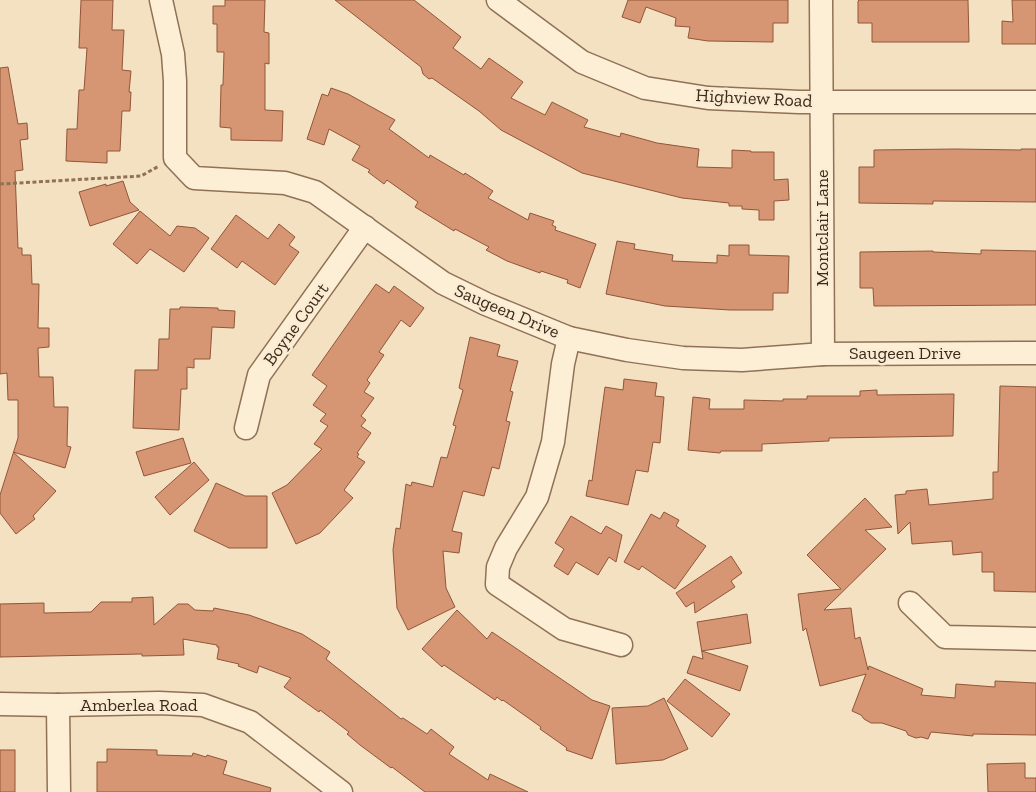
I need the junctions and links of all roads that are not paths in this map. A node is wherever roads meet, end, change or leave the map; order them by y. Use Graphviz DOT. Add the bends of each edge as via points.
graph roads {
  1 [pos="160,0"];
  2 [pos="498,0"];
  3 [pos="821,0"];
  4 [pos="822,102"];
  5 [pos="1036,102"];
  6 [pos="365,227"];
  7 [pos="569,338"];
  8 [pos="1036,353"];
  9 [pos="823,354"];
  10 [pos="246,428"];
  11 [pos="910,603"];
  12 [pos="1036,639"];
  13 [pos="621,645"];
  14 [pos="0,704"];
  15 [pos="58,705"];
  16 [pos="59,792"];
  17 [pos="341,792"];
  1 -- 6 [label="street, Saugeen Drive" via="173,54 175,158 194,178 285,183 315,192"];
  2 -- 4 [label="street, Highview Road" via="582,62 645,88 708,98"];
  3 -- 4 [label="street, Montclair Lane"];
  4 -- 5 [label="street, Highview Road"];
  4 -- 9 [label="street, Montclair Lane"];
  6 -- 7 [label="street, Saugeen Drive" via="443,282 486,304"];
  6 -- 10 [label="street, Boyne Court" via="259,375"];
  7 -- 9 [label="street, Saugeen Drive" via="683,358 742,360"];
  7 -- 13 [label="street" via="553,442 536,497 498,567 497,584 564,629"];
  8 -- 9 [label="street, Saugeen Drive"];
  11 -- 12 [label="street" via="945,637"];
  14 -- 15 [label="street, Amberlea Road"];
  15 -- 16 [label="street"];
  15 -- 17 [label="street, Amberlea Road" via="203,705 250,722"];
}
